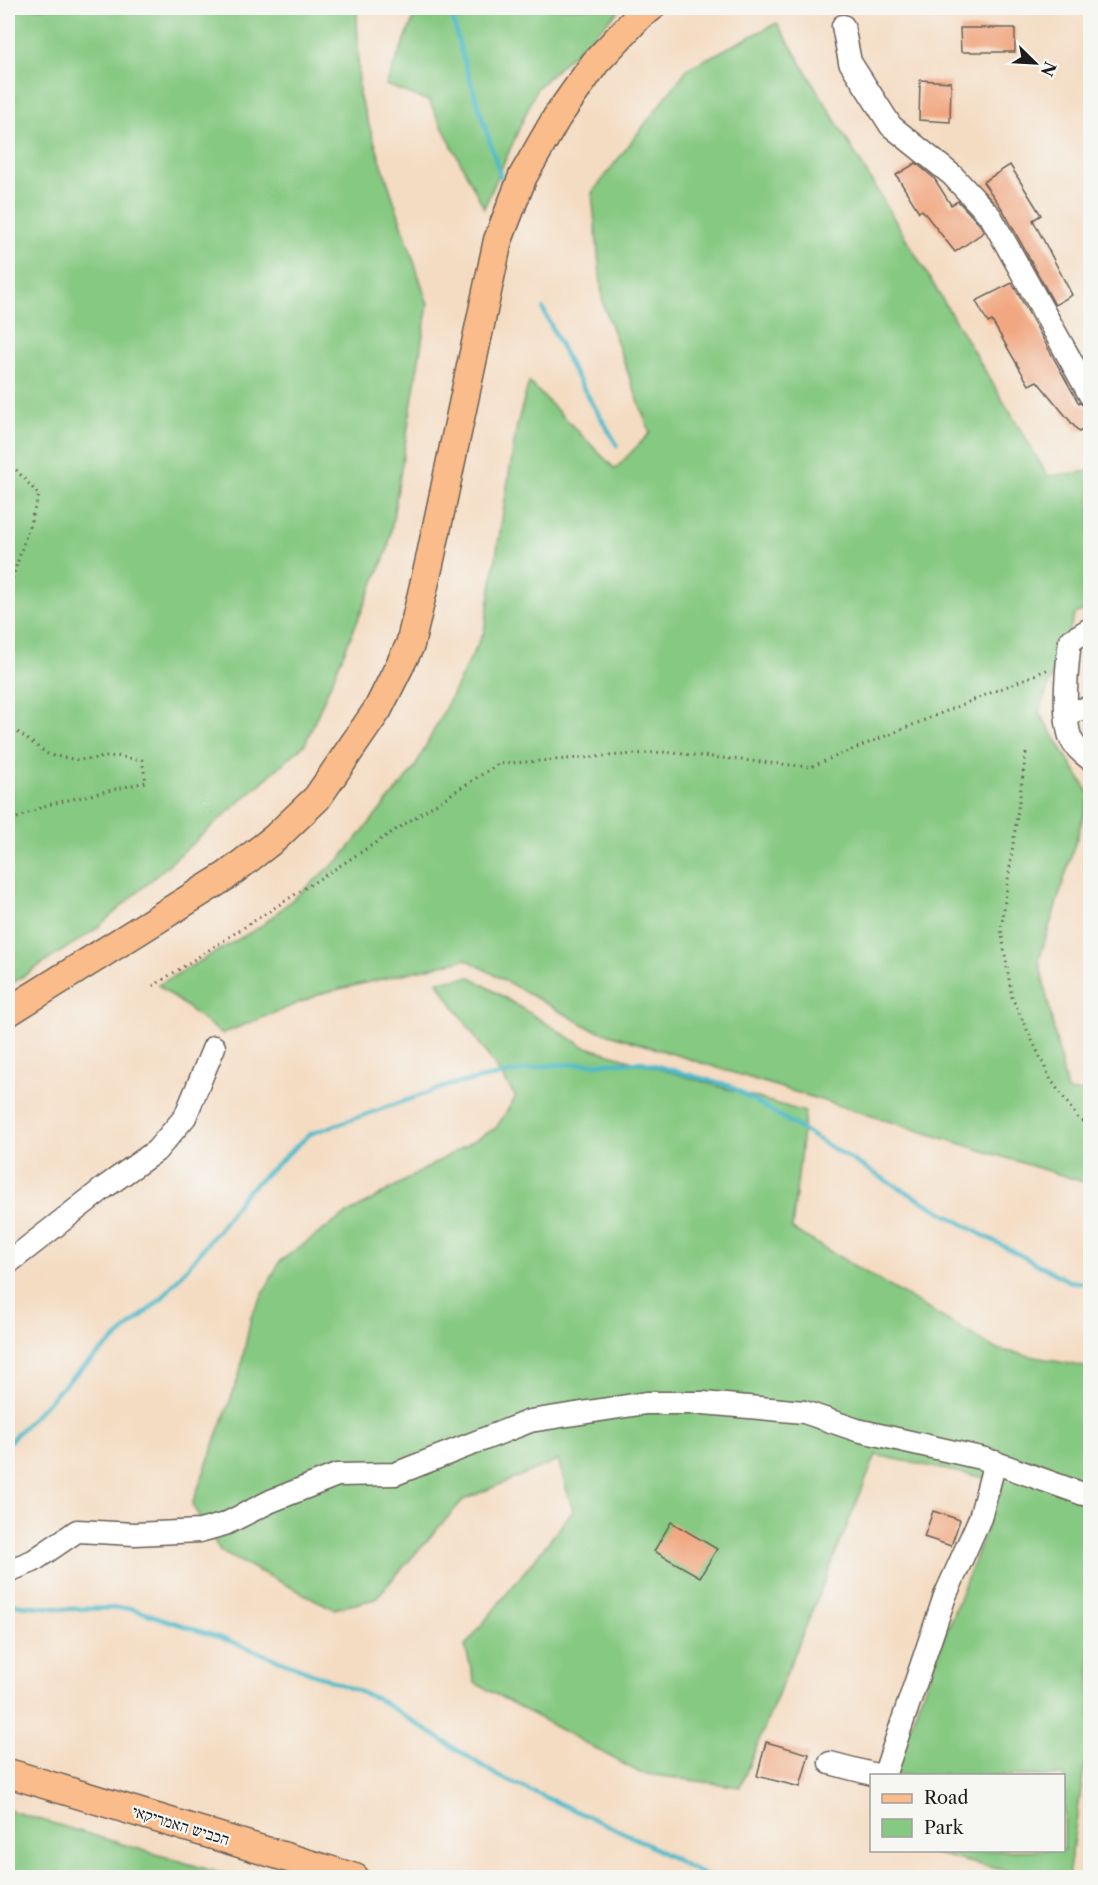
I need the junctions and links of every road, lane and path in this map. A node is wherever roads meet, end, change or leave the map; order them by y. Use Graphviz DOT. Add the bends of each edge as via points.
graph roads {
  1 [pos="650,8"];
  2 [pos="843,26"];
  3 [pos="1090,395"];
  4 [pos="8,461"];
  5 [pos="8,592"];
  6 [pos="1090,628"];
  7 [pos="1067,662"];
  8 [pos="1090,708"];
  9 [pos="1067,712"];
  10 [pos="8,725"];
  11 [pos="1026,753"];
  12 [pos="1090,759"];
  13 [pos="8,822"];
  14 [pos="153,986"];
  15 [pos="8,1012"];
  16 [pos="214,1047"];
  17 [pos="1090,1127"];
  18 [pos="8,1263"];
  19 [pos="995,1462"];
  20 [pos="1090,1494"];
  21 [pos="8,1571"];
  22 [pos="830,1763"];
  23 [pos="8,1773"];
  24 [pos="874,1774"];
  25 [pos="883,1774"];
  26 [pos="355,1878"];
  1 -- 15 [label="main road" via="603,55 557,117 514,198 498,240 410,645 378,709 316,798 276,838 226,876"];
  2 -- 3 [label="street" via="850,62 891,126 952,175 992,217"];
  4 -- 5 [label="path" via="39,495"];
  6 -- 7 [label="street" via="1070,641"];
  7 -- 9 [label="street"];
  7 -- 14 [label="path" via="810,767 663,752 498,764"];
  8 -- 9 [label="street"];
  9 -- 12 [label="street" via="1072,742"];
  10 -- 13 [label="path" via="49,755 78,760 116,756 142,760 146,782 47,805"];
  11 -- 17 [label="path" via="1001,929 1012,998 1051,1080 1078,1118"];
  16 -- 18 [label="street" via="185,1117 156,1151"];
  19 -- 20 [label="street"];
  19 -- 21 [label="street" via="857,1431 804,1412 703,1402 646,1403 530,1421 395,1474 337,1475 200,1531 77,1531 33,1561"];
  19 -- 25 [label="street" via="980,1518 945,1596"];
  22 -- 24 [label="street"];
  23 -- 26 [label="main road, הכביש האמריקאי"];
}
